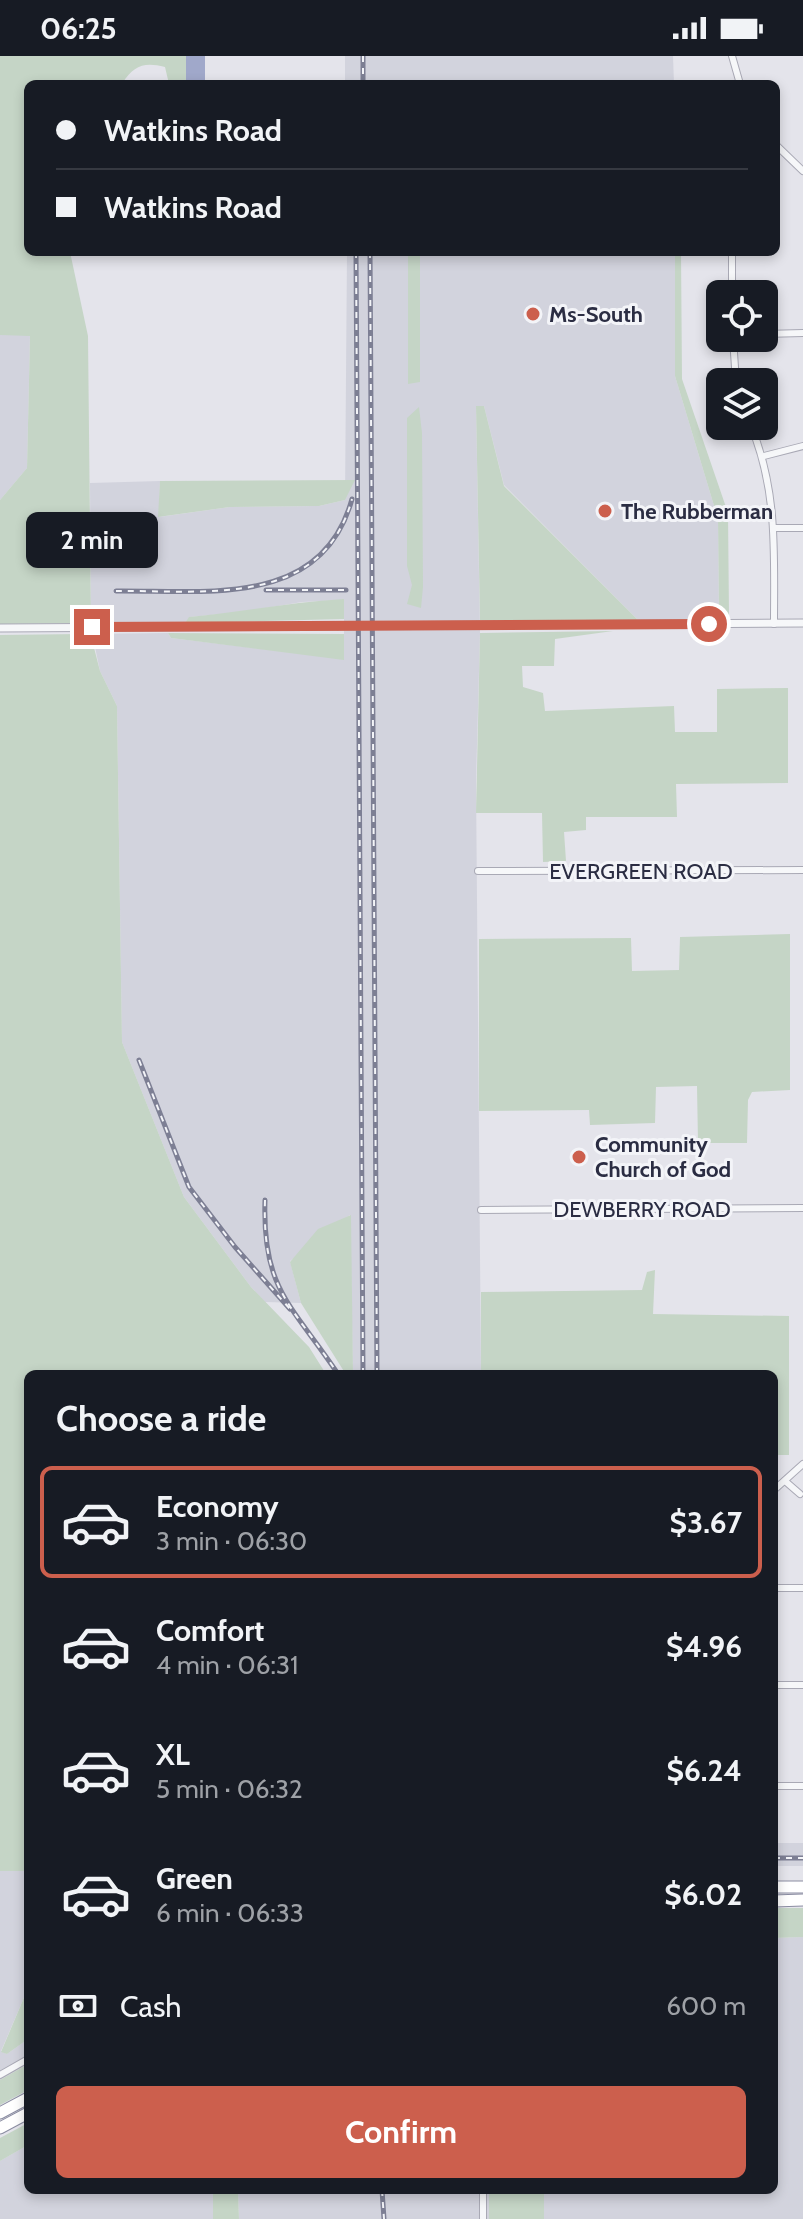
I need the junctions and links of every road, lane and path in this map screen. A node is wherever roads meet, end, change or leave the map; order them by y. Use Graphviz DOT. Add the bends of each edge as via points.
graph roads {
  1 [pos="732,56"];
  2 [pos="739,80"];
  3 [pos="780,149"];
  4 [pos="803,171"];
  5 [pos="732,256"];
  6 [pos="732,280"];
  7 [pos="803,333"];
  8 [pos="778,334"];
  9 [pos="757,440"];
  10 [pos="803,446"];
  11 [pos="764,456"];
  12 [pos="774,528"];
  13 [pos="803,528"];
  14 [pos="803,623"];
  15 [pos="774,624"];
  16 [pos="0,628"];
  17 [pos="803,870"];
  18 [pos="478,871"];
  19 [pos="803,1208"];
  20 [pos="481,1210"];
  21 [pos="803,1464"];
  22 [pos="785,1481"];
  23 [pos="778,1487"];
  24 [pos="800,1494"];
  25 [pos="778,1588"];
  26 [pos="803,1588"];
  27 [pos="778,1685"];
  28 [pos="803,1685"];
  29 [pos="778,1786"];
  30 [pos="803,1786"];
  31 [pos="778,1887"];
  32 [pos="803,1887"];
  33 [pos="803,1900"];
  34 [pos="778,1901"];
  35 [pos="24,2061"];
  36 [pos="0,2075"];
  37 [pos="24,2100"];
  38 [pos="0,2113"];
  39 [pos="24,2115"];
  40 [pos="0,2128"];
  41 [pos="483,2194"];
  42 [pos="483,2219"];
  1 -- 2 [label="street"];
  3 -- 4 [label="street"];
  5 -- 6 [label="street"];
  7 -- 8 [label="street"];
  9 -- 11 [label="street"];
  10 -- 11 [label="street"];
  11 -- 12 [label="street"];
  12 -- 13 [label="street"];
  12 -- 15 [label="street"];
  14 -- 15 [label="street"];
  15 -- 16 [label="street, bridge"];
  17 -- 18 [label="street, EVERGREEN ROAD"];
  19 -- 20 [label="street, DEWBERRY ROAD"];
  21 -- 22 [label="street"];
  22 -- 23 [label="street"];
  22 -- 24 [label="street"];
  25 -- 26 [label="street"];
  27 -- 28 [label="street"];
  29 -- 30 [label="street"];
  31 -- 32 [label="highway"];
  33 -- 34 [label="highway"];
  35 -- 36 [label="street"];
  37 -- 38 [label="highway"];
  39 -- 40 [label="highway"];
  41 -- 42 [label="street"];
}
